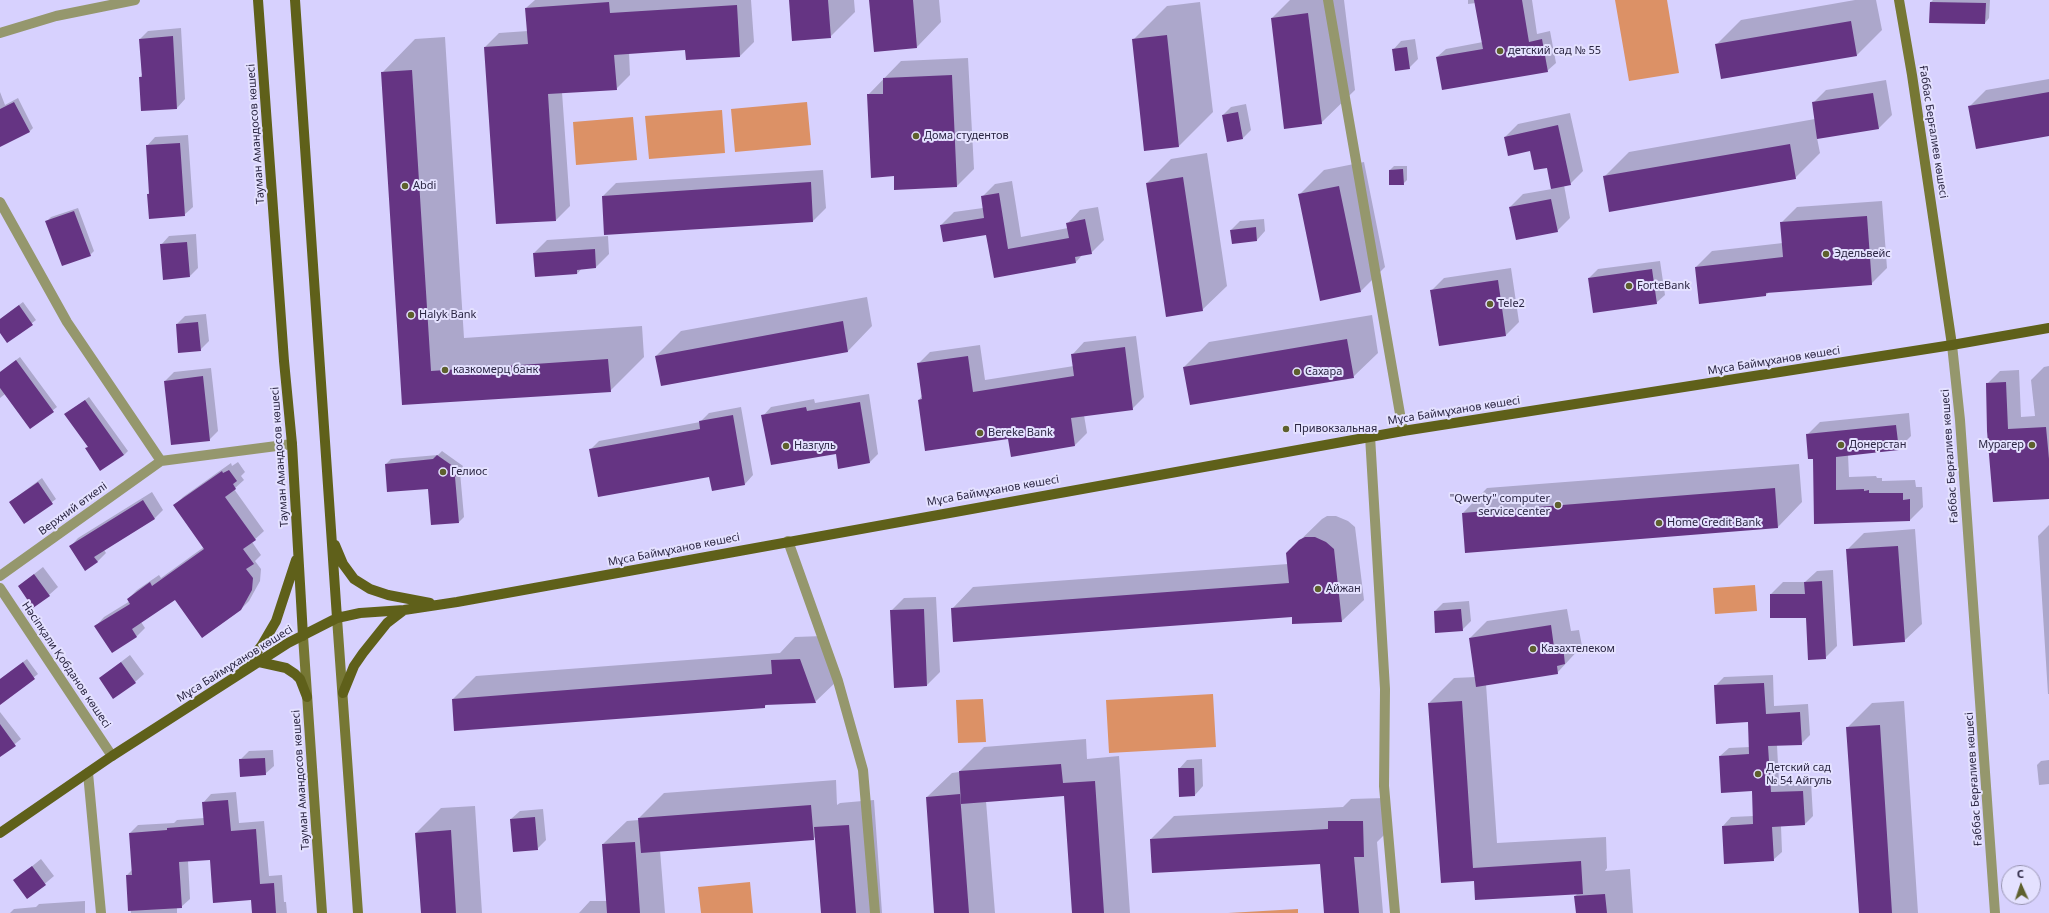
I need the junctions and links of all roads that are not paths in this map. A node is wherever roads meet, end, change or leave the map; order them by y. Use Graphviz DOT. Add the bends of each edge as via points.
graph roads {
  1 [pos="135,0"];
  2 [pos="258,0"];
  3 [pos="295,0"];
  4 [pos="1328,0"];
  5 [pos="1899,0"];
  6 [pos="0,32"];
  7 [pos="0,202"];
  8 [pos="2049,328"];
  9 [pos="1952,345"];
  10 [pos="1402,431"];
  11 [pos="1370,436"];
  12 [pos="292,444"];
  13 [pos="161,461"];
  14 [pos="332,537"];
  15 [pos="788,541"];
  16 [pos="299,552"];
  17 [pos="0,576"];
  18 [pos="0,588"];
  19 [pos="436,604"];
  20 [pos="404,610"];
  21 [pos="337,618"];
  22 [pos="303,636"];
  23 [pos="259,662"];
  24 [pos="240,673"];
  25 [pos="343,693"];
  26 [pos="308,697"];
  27 [pos="112,756"];
  28 [pos="88,773"];
  29 [pos="0,833"];
  30 [pos="101,913"];
  31 [pos="322,913"];
  32 [pos="358,913"];
  33 [pos="875,913"];
  34 [pos="1395,913"];
  35 [pos="1995,913"];
  1 -- 6 [label="street" via="56,16"];
  2 -- 12 [label="main road, Тауман Амандосов көшесі"];
  3 -- 14 [label="main road"];
  4 -- 10 [label="street"];
  5 -- 9 [label="main road, Ғаббас Берғалиев көшесі"];
  7 -- 13 [label="street" via="67,322"];
  8 -- 9 [label="main road, Мұса Баймұханов көшесі"];
  9 -- 10 [label="main road, Мұса Баймұханов көшесі"];
  9 -- 35 [label="street, Ғаббас Берғалиев көшесі" via="1960,420"];
  10 -- 11 [label="main road, Мұса Баймұханов көшесі"];
  11 -- 15 [label="main road, Мұса Баймұханов көшесі"];
  11 -- 34 [label="street" via="1385,689 1384,786"];
  12 -- 13 [label="street"];
  12 -- 16 [label="main road, Тауман Амандосов көшесі"];
  13 -- 17 [label="street, Верхний өткелі"];
  14 -- 19 [label="main road" via="343,564 354,579 370,589 388,595"];
  14 -- 21 [label="main road"];
  15 -- 19 [label="main road, Мұса Баймұханов көшесі"];
  15 -- 33 [label="street" via="838,681 863,770"];
  16 -- 22 [label="main road, Тауман Амандосов көшесі"];
  16 -- 24 [label="main road" via="276,622"];
  18 -- 27 [label="street, Нәсіпқали Қобданов көшесі"];
  19 -- 20 [label="main road, Мұса Баймұханов көшесі"];
  20 -- 21 [label="main road, Мұса Баймұханов көшесі" via="360,613"];
  20 -- 25 [label="main road" via="387,623 358,659"];
  21 -- 22 [label="main road, Мұса Баймұханов көшесі"];
  21 -- 25 [label="main road"];
  22 -- 23 [label="main road, Мұса Баймұханов көшесі"];
  22 -- 26 [label="main road, Тауман Амандосов көшесі"];
  23 -- 24 [label="main road, Мұса Баймұханов көшесі"];
  23 -- 26 [label="main road" via="286,668 295,674"];
  24 -- 27 [label="main road, Мұса Баймұханов көшесі"];
  25 -- 32 [label="main road"];
  26 -- 31 [label="main road, Тауман Амандосов көшесі"];
  27 -- 28 [label="main road, Мұса Баймұханов көшесі"];
  28 -- 29 [label="main road, Мұса Баймұханов көшесі"];
  28 -- 30 [label="street"];
}
